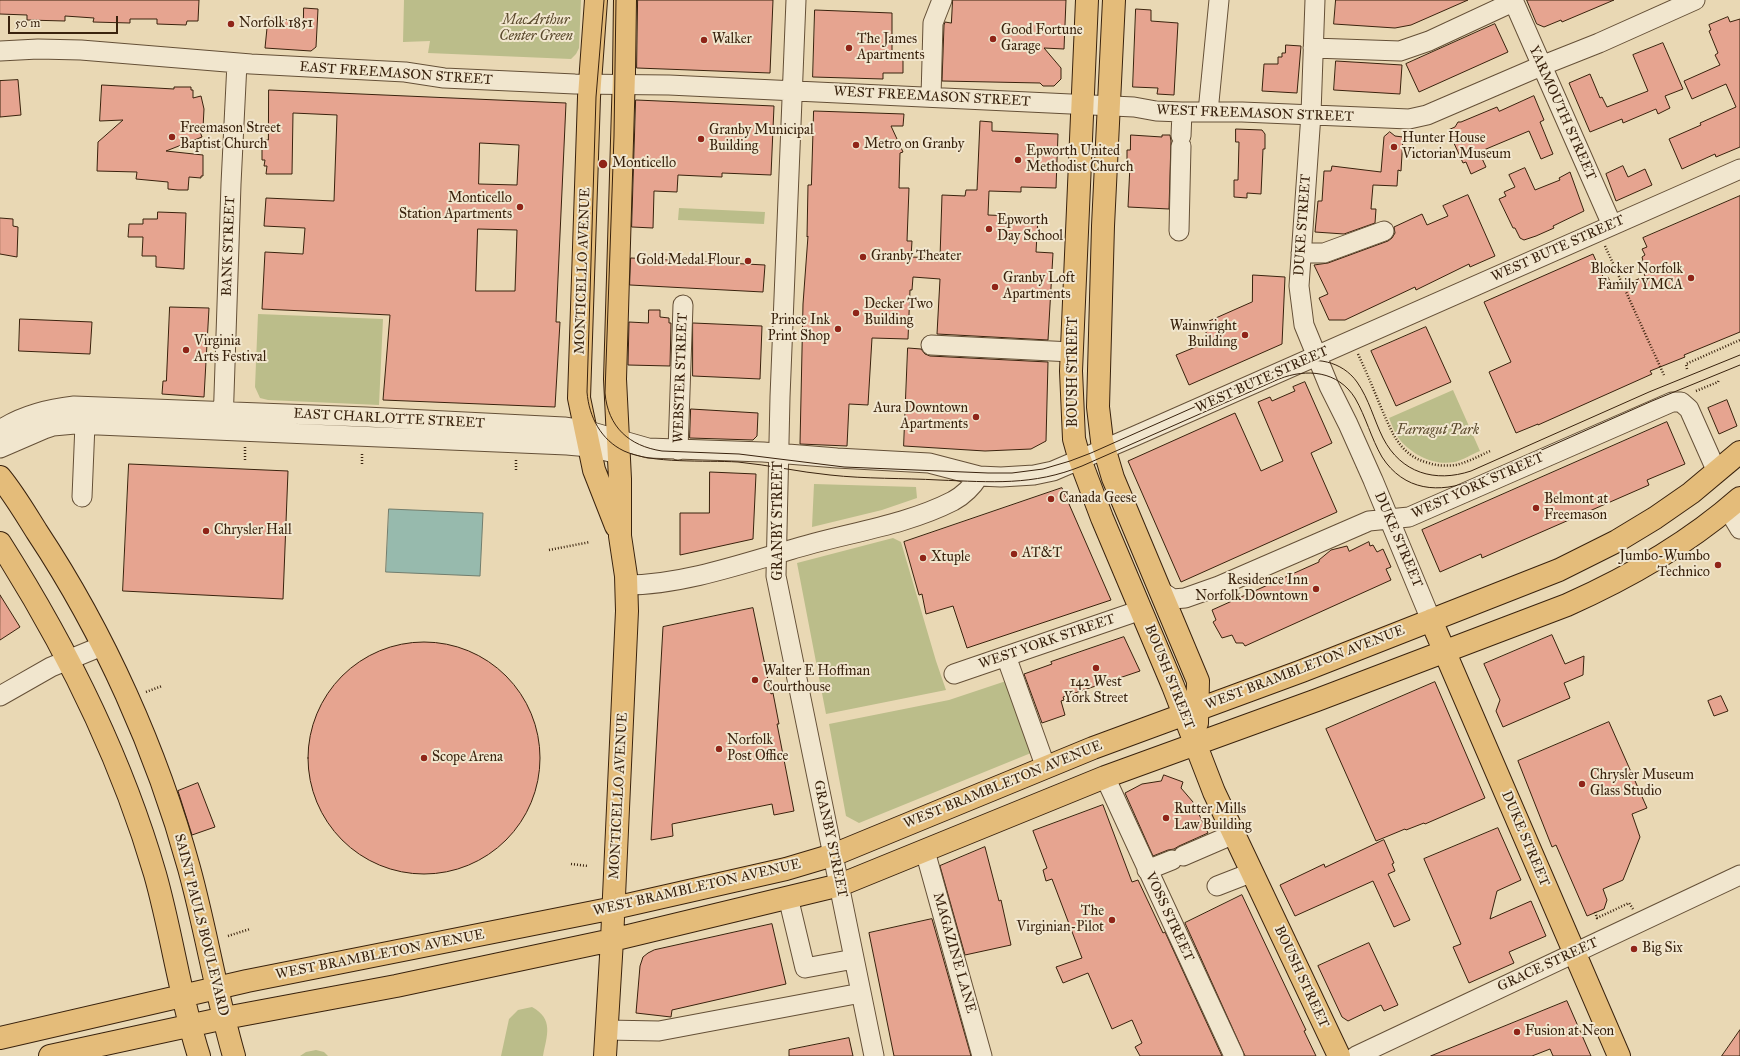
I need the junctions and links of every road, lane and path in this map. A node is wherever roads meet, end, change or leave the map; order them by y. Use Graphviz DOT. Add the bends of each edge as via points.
graph roads {
  1 [pos="596,0"];
  2 [pos="625,0"];
  3 [pos="796,0"];
  4 [pos="942,0"];
  5 [pos="1087,0"];
  6 [pos="1114,0"];
  7 [pos="1219,0"];
  8 [pos="1315,0"];
  9 [pos="1695,0"];
  10 [pos="1513,1"];
  11 [pos="1314,48"];
  12 [pos="0,51"];
  13 [pos="237,63"];
  14 [pos="1541,66"];
  15 [pos="589,84"];
  16 [pos="624,84"];
  17 [pos="793,90"];
  18 [pos="931,97"];
  19 [pos="1082,105"];
  20 [pos="1110,106"];
  21 [pos="1182,112"];
  22 [pos="1208,112"];
  23 [pos="1312,114"];
  24 [pos="1740,169"];
  25 [pos="1612,225"];
  26 [pos="1179,231"];
  27 [pos="1384,231"];
  28 [pos="1604,244"];
  29 [pos="1301,253"];
  30 [pos="683,305"];
  31 [pos="1740,340"];
  32 [pos="931,345"];
  33 [pos="1072,352"];
  34 [pos="1358,354"];
  35 [pos="1316,356"];
  36 [pos="1687,369"];
  37 [pos="1664,375"];
  38 [pos="1719,379"];
  39 [pos="1690,397"];
  40 [pos="223,412"];
  41 [pos="85,424"];
  42 [pos="0,430"];
  43 [pos="223,430"];
  44 [pos="587,439"];
  45 [pos="245,447"];
  46 [pos="619,447"];
  47 [pos="0,448"];
  48 [pos="678,450"];
  49 [pos="1104,450"];
  50 [pos="1490,451"];
  51 [pos="362,452"];
  52 [pos="1740,452"];
  53 [pos="779,453"];
  54 [pos="516,458"];
  55 [pos="244,460"];
  56 [pos="1080,460"];
  57 [pos="362,464"];
  58 [pos="516,470"];
  59 [pos="1717,472"];
  60 [pos="979,476"];
  61 [pos="0,477"];
  62 [pos="82,497"];
  63 [pos="1734,504"];
  64 [pos="1389,519"];
  65 [pos="1740,528"];
  66 [pos="620,536"];
  67 [pos="590,542"];
  68 [pos="0,543"];
  69 [pos="549,550"];
  70 [pos="777,554"];
  71 [pos="626,585"];
  72 [pos="1159,590"];
  73 [pos="1141,610"];
  74 [pos="1431,620"];
  75 [pos="102,646"];
  76 [pos="1445,652"];
  77 [pos="1006,656"];
  78 [pos="67,660"];
  79 [pos="954,674"];
  80 [pos="162,686"];
  81 [pos="146,692"];
  82 [pos="0,696"];
  83 [pos="1191,712"];
  84 [pos="1196,744"];
  85 [pos="1046,768"];
  86 [pos="1105,777"];
  87 [pos="1234,834"];
  88 [pos="925,850"];
  89 [pos="833,854"];
  90 [pos="571,864"];
  91 [pos="588,866"];
  92 [pos="1147,870"];
  93 [pos="1253,872"];
  94 [pos="1740,875"];
  95 [pos="840,885"];
  96 [pos="1217,886"];
  97 [pos="788,898"];
  98 [pos="614,908"];
  99 [pos="1633,909"];
  100 [pos="1595,912"];
  101 [pos="250,929"];
  102 [pos="228,936"];
  103 [pos="612,940"];
  104 [pos="1574,953"];
  105 [pos="854,959"];
  106 [pos="218,988"];
  107 [pos="861,993"];
  108 [pos="184,996"];
  109 [pos="224,1018"];
  110 [pos="190,1025"];
  111 [pos="606,1030"];
  112 [pos="0,1038"];
  113 [pos="50,1056"];
  114 [pos="199,1056"];
  115 [pos="234,1056"];
  116 [pos="605,1056"];
  117 [pos="874,1056"];
  118 [pos="982,1056"];
  119 [pos="1234,1056"];
  120 [pos="1339,1056"];
  121 [pos="1356,1056"];
  122 [pos="1619,1056"];
  1 -- 15 [label="main road, MONTICELLO AVENUE"];
  2 -- 16 [label="main road, MONTICELLO AVENUE"];
  3 -- 17 [label="street, GRANBY STREET"];
  4 -- 18 [label="street" via="934,23"];
  5 -- 19 [label="main road, BOUSH STREET"];
  6 -- 20 [label="main road, BOUSH STREET"];
  7 -- 22 [label="street"];
  8 -- 11 [label="street, DUKE STREET"];
  9 -- 14 [label="street, WEST FREEMASON STREET"];
  10 -- 11 [label="street" via="1429,41 1400,51"];
  10 -- 14 [label="street, YARMOUTH STREET"];
  11 -- 23 [label="street, DUKE STREET"];
  12 -- 13 [label="street, EAST FREEMASON STREET" via="81,50"];
  13 -- 15 [label="street, EAST FREEMASON STREET" via="404,72 444,78"];
  13 -- 40 [label="street, BANK STREET"];
  14 -- 23 [label="street, WEST FREEMASON STREET" via="1421,116 1397,119"];
  14 -- 25 [label="street, YARMOUTH STREET"];
  15 -- 16 [label="street, EAST FREEMASON STREET"];
  15 -- 44 [label="main road, MONTICELLO AVENUE" via="579,392"];
  16 -- 17 [label="street, EAST FREEMASON STREET"];
  16 -- 46 [label="main road, MONTICELLO AVENUE" via="615,379"];
  17 -- 18 [label="street, WEST FREEMASON STREET"];
  17 -- 53 [label="street, GRANBY STREET"];
  18 -- 19 [label="street, WEST FREEMASON STREET"];
  19 -- 20 [label="street, WEST FREEMASON STREET"];
  19 -- 33 [label="main road, BOUSH STREET"];
  20 -- 21 [label="street, WEST FREEMASON STREET"];
  20 -- 49 [label="main road, BOUSH STREET" via="1103,226 1098,407"];
  21 -- 22 [label="street, WEST FREEMASON STREET"];
  21 -- 26 [label="street"];
  22 -- 23 [label="street, WEST FREEMASON STREET"];
  23 -- 29 [label="street, DUKE STREET"];
  24 -- 25 [label="street, WEST BUTE STREET"];
  25 -- 35 [label="street, WEST BUTE STREET"];
  27 -- 29 [label="street" via="1324,253"];
  28 -- 37 [label="path"];
  29 -- 35 [label="street, DUKE STREET" via="1300,306"];
  30 -- 48 [label="street, WEBSTER STREET"];
  31 -- 36 [label="path" via="1686,364"];
  32 -- 33 [label="street"];
  33 -- 56 [label="main road, BOUSH STREET" via="1074,438"];
  34 -- 50 [label="path" via="1393,434 1409,455 1420,461 1449,466"];
  35 -- 49 [label="street, WEST BUTE STREET"];
  35 -- 64 [label="street, DUKE STREET"];
  38 -- 39 [label="path" via="1718,382"];
  39 -- 59 [label="street" via="1691,413"];
  39 -- 64 [label="street, WEST YORK STREET" via="1667,404 1409,517"];
  40 -- 42 [label="street, EAST CHARLOTTE STREET" via="74,406 49,408"];
  40 -- 43 [label="street, BANK STREET"];
  40 -- 44 [label="street, EAST CHARLOTTE STREET" via="570,428"];
  41 -- 43 [label="street, EAST CHARLOTTE STREET"];
  41 -- 47 [label="street, EAST CHARLOTTE STREET" via="53,426"];
  41 -- 62 [label="street"];
  43 -- 44 [label="street, EAST CHARLOTTE STREET" via="567,445"];
  44 -- 46 [label="street, EAST CHARLOTTE STREET"];
  44 -- 66 [label="main road, MONTICELLO AVENUE" via="594,470"];
  45 -- 55 [label="path"];
  46 -- 48 [label="street, EAST CHARLOTTE STREET"];
  46 -- 66 [label="main road, MONTICELLO AVENUE"];
  48 -- 53 [label="street, EAST CHARLOTTE STREET"];
  49 -- 56 [label="street, WEST BUTE STREET"];
  49 -- 72 [label="main road, BOUSH STREET" via="1120,497"];
  51 -- 57 [label="path"];
  52 -- 59 [label="main road, WEST BRAMBLETON AVENUE"];
  53 -- 60 [label="street, WEST BUTE STREET" via="929,463"];
  53 -- 70 [label="street, GRANBY STREET"];
  54 -- 58 [label="path"];
  56 -- 60 [label="street, WEST BUTE STREET" via="1053,471 1034,475"];
  56 -- 73 [label="main road, BOUSH STREET"];
  59 -- 74 [label="main road, WEST BRAMBLETON AVENUE" via="1655,518 1597,552"];
  60 -- 70 [label="street" via="967,492 940,507 875,528"];
  61 -- 75 [label="main road, SAINT PAULS BOULEVARD" via="60,567"];
  63 -- 65 [label="street"];
  63 -- 76 [label="main road, WEST BRAMBLETON AVENUE" via="1675,547 1600,590 1548,613"];
  64 -- 72 [label="street, WEST YORK STREET" via="1369,521 1219,586 1177,600"];
  64 -- 74 [label="street, DUKE STREET"];
  66 -- 71 [label="main road, MONTICELLO AVENUE"];
  67 -- 69 [label="path"];
  68 -- 78 [label="main road" via="42,612"];
  70 -- 71 [label="street" via="754,562 671,581"];
  70 -- 89 [label="street, GRANBY STREET" via="776,576"];
  71 -- 98 [label="main road, MONTICELLO AVENUE" via="627,624"];
  72 -- 83 [label="main road, BOUSH STREET" via="1198,680"];
  73 -- 77 [label="street, WEST YORK STREET"];
  73 -- 83 [label="main road, BOUSH STREET"];
  74 -- 76 [label="main road, DUKE STREET"];
  74 -- 83 [label="main road, WEST BRAMBLETON AVENUE"];
  75 -- 78 [label="street"];
  75 -- 106 [label="main road, SAINT PAULS BOULEVARD" via="148,748 176,824"];
  76 -- 84 [label="main road, WEST BRAMBLETON AVENUE"];
  76 -- 104 [label="main road, DUKE STREET"];
  77 -- 79 [label="street, WEST YORK STREET"];
  77 -- 85 [label="street"];
  78 -- 82 [label="street"];
  78 -- 108 [label="main road" via="115,760 133,807 156,880"];
  80 -- 81 [label="path"];
  83 -- 84 [label="main road, BOUSH STREET"];
  83 -- 85 [label="main road, WEST BRAMBLETON AVENUE"];
  84 -- 86 [label="main road, WEST BRAMBLETON AVENUE"];
  84 -- 87 [label="main road, BOUSH STREET" via="1214,792"];
  85 -- 89 [label="main road, WEST BRAMBLETON AVENUE"];
  86 -- 88 [label="main road, WEST BRAMBLETON AVENUE"];
  86 -- 92 [label="street, VOSS STREET"];
  87 -- 92 [label="street"];
  87 -- 93 [label="main road, BOUSH STREET"];
  88 -- 95 [label="main road, WEST BRAMBLETON AVENUE"];
  88 -- 118 [label="street, MAGAZINE LANE"];
  89 -- 95 [label="street, GRANBY STREET"];
  89 -- 98 [label="main road, WEST BRAMBLETON AVENUE" via="786,868"];
  90 -- 91 [label="path"];
  92 -- 119 [label="street, VOSS STREET"];
  93 -- 96 [label="street"];
  93 -- 120 [label="main road, BOUSH STREET"];
  94 -- 104 [label="street, GRACE STREET"];
  95 -- 97 [label="main road, WEST BRAMBLETON AVENUE"];
  95 -- 105 [label="street, GRANBY STREET"];
  97 -- 103 [label="main road, WEST BRAMBLETON AVENUE"];
  97 -- 105 [label="street" via="805,968"];
  98 -- 103 [label="main road, MONTICELLO AVENUE"];
  98 -- 106 [label="main road, WEST BRAMBLETON AVENUE"];
  99 -- 100 [label="path" via="1629,903 1597,918"];
  101 -- 102 [label="path"];
  103 -- 109 [label="main road, WEST BRAMBLETON AVENUE" via="396,986"];
  103 -- 111 [label="main road, MONTICELLO AVENUE"];
  104 -- 121 [label="street, GRACE STREET"];
  104 -- 122 [label="main road, DUKE STREET"];
  105 -- 107 [label="street, GRANBY STREET"];
  106 -- 108 [label="main road, WEST BRAMBLETON AVENUE"];
  106 -- 109 [label="main road, SAINT PAULS BOULEVARD"];
  107 -- 111 [label="street" via="659,1031"];
  107 -- 117 [label="street, GRANBY STREET"];
  108 -- 110 [label="main road"];
  108 -- 112 [label="main road, WEST BRAMBLETON AVENUE"];
  109 -- 110 [label="main road, WEST BRAMBLETON AVENUE"];
  109 -- 115 [label="main road, SAINT PAULS BOULEVARD"];
  110 -- 113 [label="main road, WEST BRAMBLETON AVENUE"];
  110 -- 114 [label="main road"];
  111 -- 116 [label="main road, MONTICELLO AVENUE"];
}
